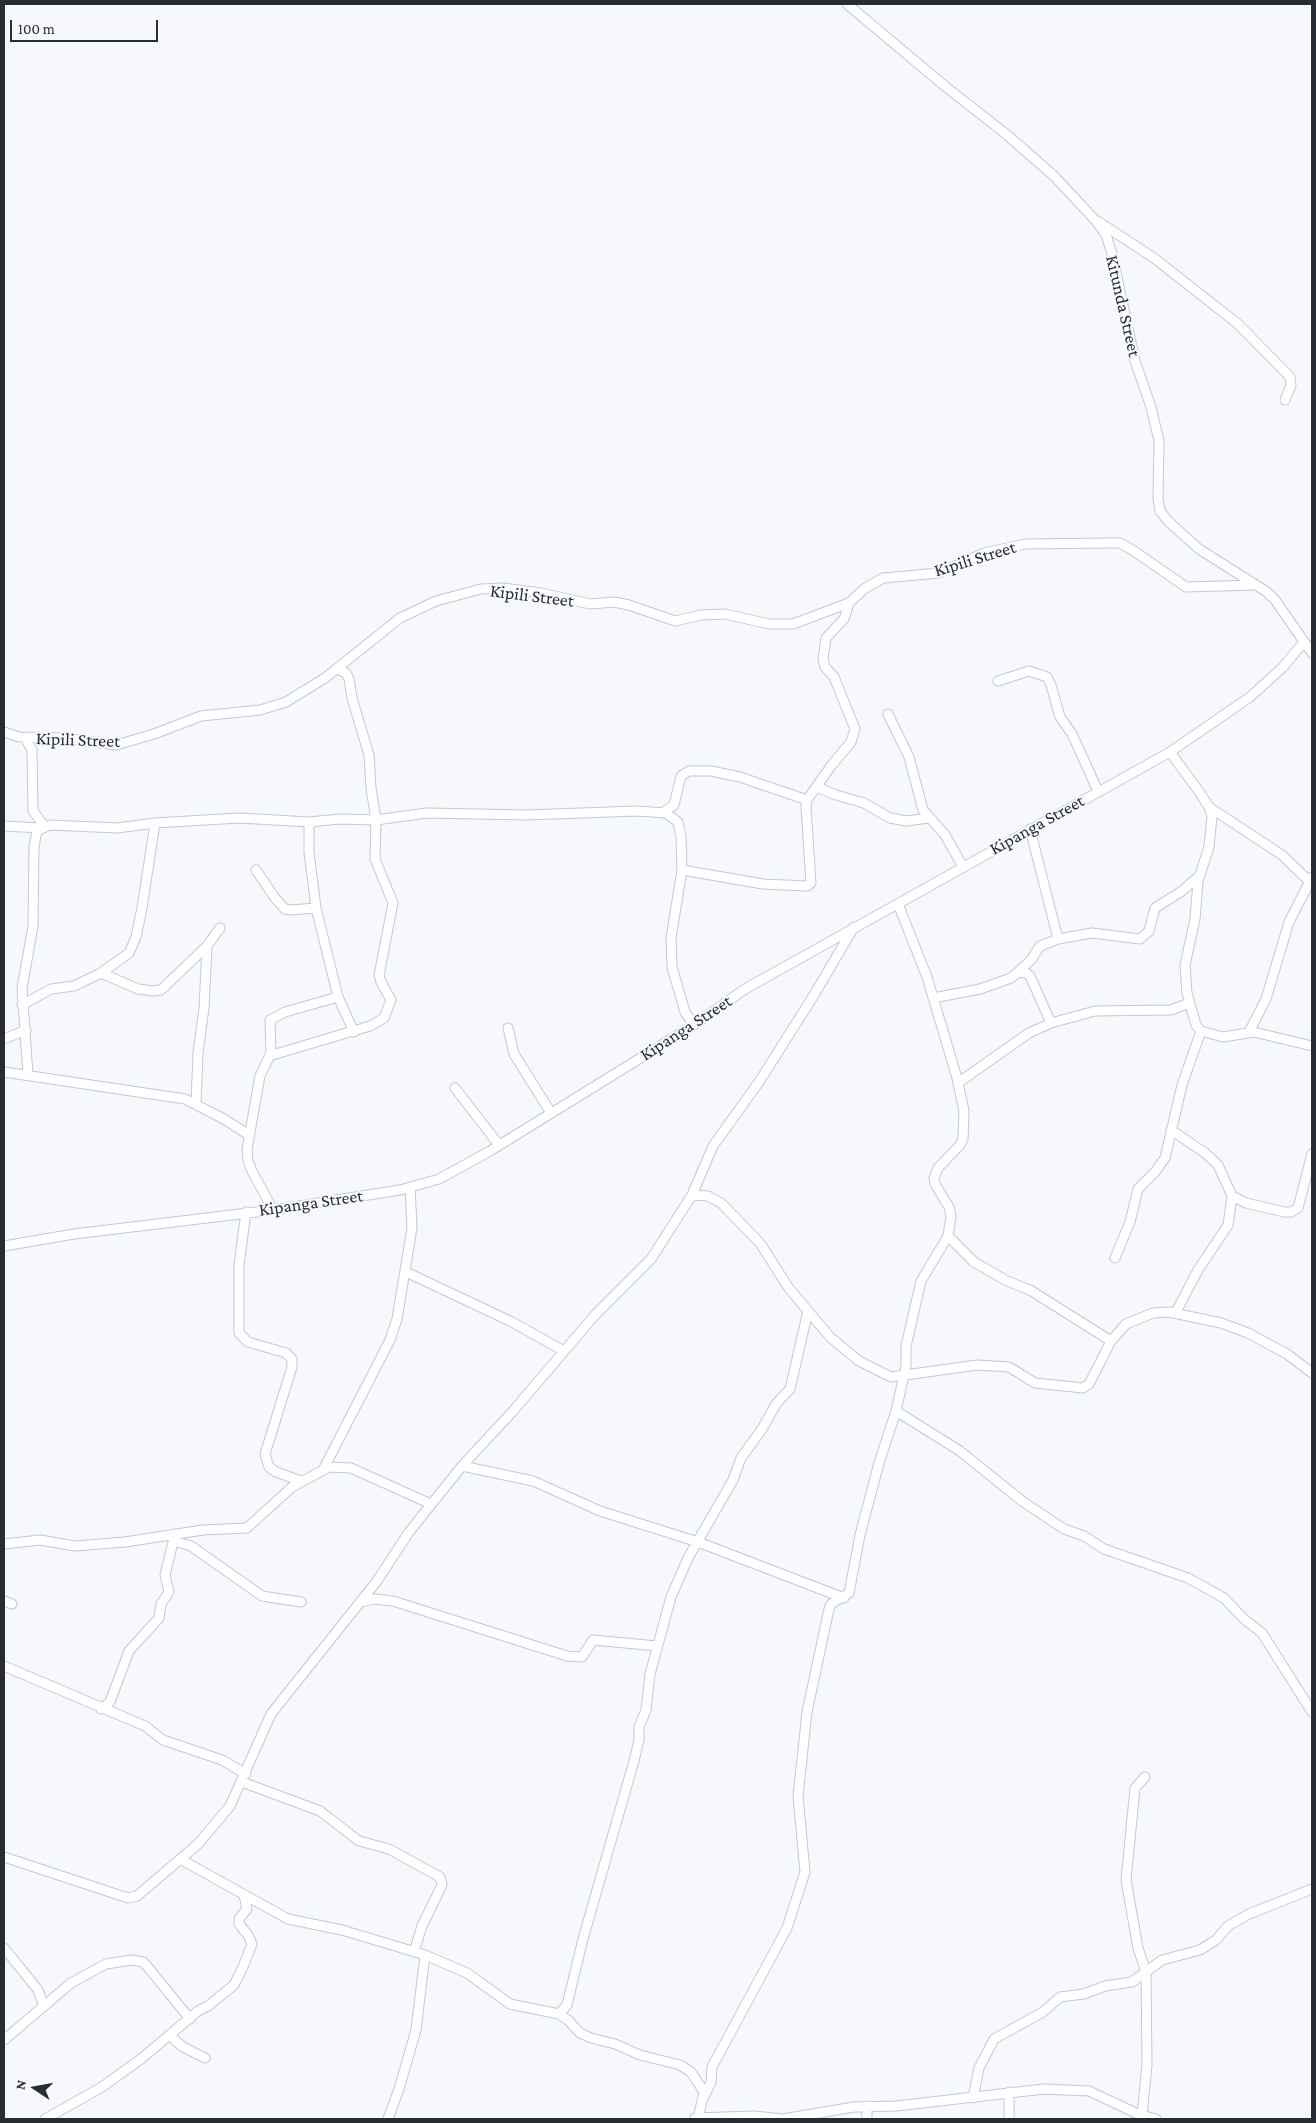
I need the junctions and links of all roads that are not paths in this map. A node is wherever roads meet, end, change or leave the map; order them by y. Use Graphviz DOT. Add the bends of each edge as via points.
graph roads {
  1 [pos="850,5"];
  2 [pos="1096,221"];
  3 [pos="1285,400"];
  4 [pos="1254,585"];
  5 [pos="849,603"];
  6 [pos="1303,643"];
  7 [pos="1312,653"];
  8 [pos="337,669"];
  9 [pos="998,681"];
  10 [pos="888,714"];
  11 [pos="4,732"];
  12 [pos="25,738"];
  13 [pos="4,742"];
  14 [pos="1170,752"];
  15 [pos="817,787"];
  16 [pos="1098,791"];
  17 [pos="807,800"];
  18 [pos="1209,807"];
  19 [pos="662,813"];
  20 [pos="929,818"];
  21 [pos="376,820"];
  22 [pos="155,822"];
  23 [pos="309,822"];
  24 [pos="4,826"];
  25 [pos="42,827"];
  26 [pos="1030,829"];
  27 [pos="962,867"];
  28 [pos="256,870"];
  29 [pos="682,870"];
  30 [pos="1199,876"];
  31 [pos="1311,879"];
  32 [pos="898,904"];
  33 [pos="316,908"];
  34 [pos="854,927"];
  35 [pos="220,928"];
  36 [pos="1058,939"];
  37 [pos="207,946"];
  38 [pos="101,973"];
  39 [pos="1017,973"];
  40 [pos="338,997"];
  41 [pos="932,998"];
  42 [pos="1188,1002"];
  43 [pos="22,1005"];
  44 [pos="1051,1022"];
  45 [pos="694,1025"];
  46 [pos="508,1028"];
  47 [pos="26,1030"];
  48 [pos="1201,1031"];
  49 [pos="354,1032"];
  50 [pos="1249,1032"];
  51 [pos="4,1039"];
  52 [pos="1312,1046"];
  53 [pos="270,1056"];
  54 [pos="4,1072"];
  55 [pos="28,1075"];
  56 [pos="958,1083"];
  57 [pos="454,1088"];
  58 [pos="196,1103"];
  59 [pos="551,1113"];
  60 [pos="1171,1130"];
  61 [pos="249,1135"];
  62 [pos="499,1145"];
  63 [pos="1312,1154"];
  64 [pos="410,1187"];
  65 [pos="692,1195"];
  66 [pos="1232,1196"];
  67 [pos="273,1210"];
  68 [pos="246,1212"];
  69 [pos="948,1236"];
  70 [pos="4,1246"];
  71 [pos="1114,1258"];
  72 [pos="406,1272"];
  73 [pos="808,1311"];
  74 [pos="1176,1312"];
  75 [pos="1111,1341"];
  76 [pos="564,1352"];
  77 [pos="1312,1373"];
  78 [pos="903,1377"];
  79 [pos="896,1411"];
  80 [pos="462,1466"];
  81 [pos="323,1470"];
  82 [pos="301,1481"];
  83 [pos="431,1504"];
  84 [pos="175,1538"];
  85 [pos="698,1542"];
  86 [pos="4,1544"];
  87 [pos="844,1598"];
  88 [pos="301,1602"];
  89 [pos="360,1602"];
  90 [pos="657,1646"];
  91 [pos="4,1666"];
  92 [pos="101,1709"];
  93 [pos="1312,1712"];
  94 [pos="1146,1777"];
  95 [pos="244,1778"];
  96 [pos="4,1857"];
  97 [pos="180,1859"];
  98 [pos="1312,1889"];
  99 [pos="244,1895"];
  100 [pos="4,1948"];
  101 [pos="414,1952"];
  102 [pos="424,1955"];
  103 [pos="1146,1972"];
  104 [pos="44,2006"];
  105 [pos="559,2014"];
  106 [pos="190,2019"];
  107 [pos="169,2035"];
  108 [pos="4,2040"];
  109 [pos="205,2058"];
  110 [pos="1009,2092"];
  111 [pos="704,2097"];
  112 [pos="973,2098"];
  113 [pos="867,2106"];
  114 [pos="1140,2116"];
  115 [pos="696,2118"];
  116 [pos="44,2119"];
  117 [pos="388,2119"];
  118 [pos="867,2119"];
  119 [pos="1009,2119"];
  120 [pos="1156,2119"];
  1 -- 2 [label="street, Kitunda Street" via="1061,182"];
  2 -- 3 [label="street" via="1154,258 1238,324 1290,378 1291,386"];
  2 -- 4 [label="street, Kitunda Street" via="1106,235 1112,254 1135,361 1159,441 1160,511 1199,549"];
  4 -- 5 [label="street, Kipili Street" via="1189,588 1122,544 1025,544 984,553 939,573 883,578"];
  4 -- 6 [label="street, Kitunda Street" via="1275,600"];
  5 -- 8 [label="street, Kipili Street" via="793,624 769,624 725,614 678,621 614,602 590,604 540,593 481,589 436,601 407,614"];
  5 -- 15 [label="street" via="844,619 826,638 823,659 834,677 855,729 850,742"];
  6 -- 7 [label="street, Kitunda Street"];
  6 -- 14 [label="street, Kipanga Street" via="1283,667 1250,697"];
  8 -- 12 [label="street, Kipili Street" via="286,702 260,710 201,716 134,741 109,744 64,738"];
  8 -- 21 [label="street" via="346,673 349,679 368,746"];
  9 -- 16 [label="street" via="1028,671 1047,677 1060,717 1072,734"];
  10 -- 20 [label="street" via="909,757 920,799"];
  11 -- 12 [label="street, Kipili Street"];
  11 -- 13 [label="street"];
  12 -- 25 [label="street" via="32,750 33,811"];
  14 -- 16 [label="street, Kipanga Street"];
  14 -- 18 [label="street"];
  15 -- 17 [label="street"];
  15 -- 20 [label="street" via="864,803 890,818 906,821"];
  16 -- 26 [label="street, Kipanga Street"];
  17 -- 19 [label="street" via="740,777 711,771 689,772 681,776 674,805"];
  17 -- 29 [label="street" via="812,880 809,886 763,884"];
  18 -- 30 [label="street" via="1212,816 1210,840"];
  18 -- 31 [label="street" via="1282,855"];
  19 -- 21 [label="street" via="427,813"];
  19 -- 29 [label="street" via="678,822"];
  20 -- 27 [label="street" via="945,835"];
  21 -- 23 [label="street"];
  21 -- 49 [label="street" via="376,859 393,903 379,975 391,1000 384,1018"];
  22 -- 23 [label="street" via="238,818"];
  22 -- 25 [label="street" via="117,828"];
  22 -- 38 [label="street" via="133,946 124,958"];
  23 -- 33 [label="street"];
  24 -- 25 [label="street"];
  25 -- 43 [label="street" via="35,834 33,926"];
  26 -- 27 [label="street, Kipanga Street"];
  26 -- 36 [label="street"];
  27 -- 32 [label="street, Kipanga Street"];
  28 -- 33 [label="street" via="286,908"];
  29 -- 45 [label="street" via="670,950 678,992"];
  30 -- 36 [label="street" via="1155,908 1149,931 1140,939 1092,933"];
  30 -- 42 [label="street" via="1195,919 1185,965"];
  31 -- 50 [label="street" via="1289,922 1266,999"];
  32 -- 34 [label="street, Kipanga Street"];
  32 -- 41 [label="street"];
  33 -- 40 [label="street"];
  34 -- 45 [label="street, Kipanga Street" via="745,989"];
  34 -- 65 [label="street" via="759,1082 713,1146"];
  35 -- 37 [label="street"];
  36 -- 39 [label="street" via="1040,946"];
  37 -- 38 [label="street" via="161,990 154,992 138,989"];
  37 -- 58 [label="street"];
  38 -- 43 [label="street" via="74,986 52,988"];
  39 -- 41 [label="street" via="980,989"];
  39 -- 44 [label="street" via="1025,972 1030,976"];
  40 -- 49 [label="street"];
  40 -- 53 [label="street" via="272,1017 269,1022"];
  41 -- 56 [label="street"];
  42 -- 44 [label="street" via="1171,1010 1095,1011"];
  42 -- 48 [label="street"];
  43 -- 47 [label="street"];
  44 -- 56 [label="street" via="1029,1033"];
  45 -- 59 [label="street, Kipanga Street"];
  46 -- 59 [label="street" via="514,1054"];
  47 -- 51 [label="street"];
  47 -- 55 [label="street"];
  48 -- 50 [label="street" via="1223,1037"];
  48 -- 60 [label="street" via="1182,1085"];
  49 -- 53 [label="street"];
  50 -- 52 [label="street"];
  53 -- 61 [label="street" via="260,1076"];
  54 -- 55 [label="street"];
  55 -- 58 [label="street"];
  56 -- 69 [label="street" via="964,1111 963,1139 938,1168 934,1178 949,1207"];
  57 -- 62 [label="street"];
  58 -- 61 [label="street"];
  59 -- 62 [label="street, Kipanga Street"];
  60 -- 66 [label="street" via="1218,1165"];
  60 -- 71 [label="street" via="1165,1158 1138,1189 1130,1222"];
  61 -- 67 [label="street" via="248,1161"];
  62 -- 64 [label="street, Kipanga Street" via="439,1179"];
  63 -- 66 [label="street" via="1295,1210 1284,1212 1260,1207"];
  64 -- 67 [label="street, Kipanga Street"];
  64 -- 72 [label="street" via="412,1228"];
  65 -- 73 [label="street" via="708,1196 721,1204 760,1243"];
  65 -- 76 [label="street" via="651,1259 595,1314"];
  66 -- 74 [label="street" via="1228,1225 1198,1270"];
  67 -- 68 [label="street, Kipanga Street"];
  68 -- 70 [label="street, Kipanga Street"];
  68 -- 82 [label="street" via="239,1265 239,1333 248,1342 286,1353 292,1359 265,1454 269,1467"];
  69 -- 75 [label="street" via="974,1262 1030,1290"];
  69 -- 78 [label="street" via="921,1281 906,1346"];
  72 -- 76 [label="street" via="512,1322"];
  72 -- 81 [label="street" via="390,1340"];
  73 -- 78 [label="street" via="830,1337 858,1361 884,1375"];
  73 -- 85 [label="street" via="790,1389 776,1404 741,1458 733,1480"];
  74 -- 75 [label="street" via="1136,1318"];
  74 -- 77 [label="street" via="1221,1322 1248,1333 1287,1354"];
  75 -- 78 [label="street" via="1089,1384 1083,1388 1035,1383 1009,1367 977,1365"];
  76 -- 80 [label="street"];
  78 -- 79 [label="street"];
  79 -- 87 [label="street" via="860,1535 849,1593"];
  79 -- 93 [label="street" via="960,1451 1022,1501 1064,1529 1084,1536 1104,1549 1188,1578 1224,1598 1262,1633"];
  80 -- 83 [label="street"];
  80 -- 85 [label="street" via="533,1481 600,1511"];
  81 -- 82 [label="street"];
  81 -- 83 [label="street" via="337,1466 351,1468"];
  82 -- 84 [label="street" via="249,1527"];
  83 -- 89 [label="street"];
  84 -- 86 [label="street" via="75,1546 40,1540"];
  84 -- 88 [label="street" via="262,1596"];
  84 -- 92 [label="street" via="165,1574 169,1592 161,1604 159,1618 129,1651 110,1702"];
  85 -- 87 [label="street"];
  85 -- 90 [label="street" via="684,1566"];
  87 -- 111 [label="street" via="830,1606 807,1712 798,1796 805,1872 787,1928 712,2067 711,2082"];
  89 -- 90 [label="street" via="374,1599 393,1601 573,1657 585,1655 593,1640"];
  89 -- 95 [label="street" via="271,1714"];
  90 -- 105 [label="street" via="634,1761 567,2004"];
  91 -- 92 [label="street"];
  92 -- 95 [label="street" via="145,1726 158,1737 222,1760"];
  94 -- 103 [label="street" via="1135,1788 1126,1880 1138,1948"];
  95 -- 97 [label="street" via="225,1813"];
  95 -- 101 [label="street" via="320,1812 359,1841 384,1847 440,1877 442,1885 422,1926"];
  96 -- 97 [label="street" via="128,1898 137,1896"];
  97 -- 99 [label="street"];
  98 -- 103 [label="street" via="1249,1914 1228,1926 1216,1940 1200,1950 1162,1960"];
  99 -- 101 [label="street" via="294,1922 342,1930"];
  99 -- 106 [label="street" via="247,1909 239,1924 252,1944 244,1967 228,1991"];
  100 -- 104 [label="street" via="38,1990"];
  101 -- 102 [label="street"];
  102 -- 105 [label="street" via="467,1973 510,2004"];
  102 -- 117 [label="street" via="416,2030"];
  103 -- 112 [label="street" via="1123,1984 1060,1997 1043,2012 998,2037 990,2045 979,2068"];
  103 -- 114 [label="street" via="1147,2065"];
  104 -- 106 [label="street" via="71,1983 106,1964 137,1960 147,1966"];
  104 -- 108 [label="street"];
  105 -- 111 [label="street" via="580,2033 591,2038 687,2069 704,2091"];
  106 -- 107 [label="street"];
  107 -- 109 [label="street" via="183,2047"];
  107 -- 116 [label="street" via="102,2087"];
  110 -- 112 [label="street"];
  110 -- 114 [label="street" via="1037,2089 1090,2091"];
  110 -- 119 [label="street"];
  111 -- 115 [label="street"];
  112 -- 113 [label="street"];
  113 -- 115 [label="street" via="783,2119 754,2116"];
  113 -- 118 [label="street"];
  114 -- 120 [label="street"];
}
